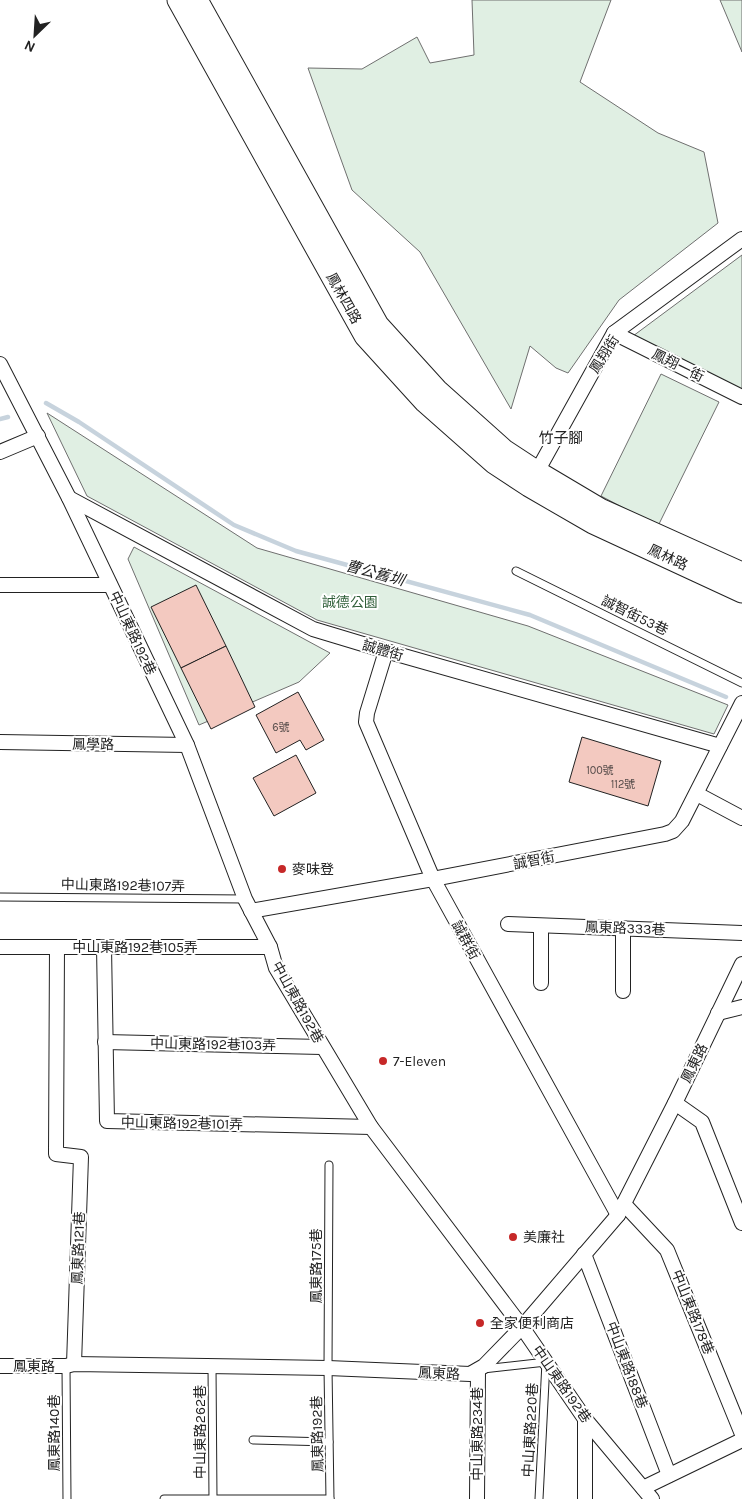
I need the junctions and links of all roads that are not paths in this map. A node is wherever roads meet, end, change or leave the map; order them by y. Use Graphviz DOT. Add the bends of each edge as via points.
graph roads {
  1 [pos="178,0"];
  2 [pos="197,0"];
  3 [pos="742,239"];
  4 [pos="614,333"];
  5 [pos="0,364"];
  6 [pos="742,397"];
  7 [pos="38,436"];
  8 [pos="0,452"];
  9 [pos="533,479"];
  10 [pos="69,498"];
  11 [pos="597,516"];
  12 [pos="516,570"];
  13 [pos="742,573"];
  14 [pos="0,585"];
  15 [pos="110,585"];
  16 [pos="742,592"];
  17 [pos="386,651"];
  18 [pos="742,683"];
  19 [pos="742,703"];
  20 [pos="738,719"];
  21 [pos="0,742"];
  22 [pos="187,745"];
  23 [pos="720,746"];
  24 [pos="697,794"];
  25 [pos="742,818"];
  26 [pos="433,879"];
  27 [pos="0,896"];
  28 [pos="248,905"];
  29 [pos="508,924"];
  30 [pos="541,926"];
  31 [pos="623,928"];
  32 [pos="742,933"];
  33 [pos="0,947"];
  34 [pos="57,947"];
  35 [pos="104,947"];
  36 [pos="270,948"];
  37 [pos="742,964"];
  38 [pos="541,982"];
  39 [pos="624,991"];
  40 [pos="742,1007"];
  41 [pos="718,1013"];
  42 [pos="105,1042"];
  43 [pos="322,1047"];
  44 [pos="675,1102"];
  45 [pos="371,1128"];
  46 [pos="329,1165"];
  47 [pos="621,1210"];
  48 [pos="742,1223"];
  49 [pos="584,1254"];
  50 [pos="522,1327"];
  51 [pos="546,1362"];
  52 [pos="70,1365"];
  53 [pos="0,1366"];
  54 [pos="212,1366"];
  55 [pos="328,1368"];
  56 [pos="478,1370"];
  57 [pos="585,1419"];
  58 [pos="742,1434"];
  59 [pos="253,1440"];
  60 [pos="742,1440"];
  61 [pos="329,1442"];
  62 [pos="669,1475"];
  63 [pos="643,1488"];
  64 [pos="67,1499"];
  65 [pos="164,1499"];
  66 [pos="213,1499"];
  67 [pos="330,1499"];
  68 [pos="476,1499"];
  69 [pos="539,1499"];
  70 [pos="585,1499"];
  71 [pos="652,1499"];
  1 -- 9 [label="main road, 鳳林四路" via="366,336 425,402 494,463"];
  2 -- 9 [label="main road, 鳳林四路" via="378,325 437,390"];
  3 -- 4 [label="street, 鳳翔街"];
  4 -- 6 [label="street, 鳳翔一街"];
  4 -- 9 [label="street, 鳳翔街"];
  5 -- 7 [label="street, 中山東路192巷"];
  7 -- 8 [label="street"];
  7 -- 10 [label="street, 中山東路192巷"];
  9 -- 11 [label="main road, 鳳林四路"];
  10 -- 15 [label="street, 中山東路192巷"];
  10 -- 17 [label="street, 誠體街" via="312,629"];
  11 -- 13 [label="main road, 鳳林路"];
  11 -- 16 [label="main road, 鳳林路"];
  12 -- 18 [label="lane, 誠智街53巷"];
  14 -- 15 [label="street"];
  15 -- 22 [label="street, 中山東路192巷"];
  17 -- 23 [label="street, 誠體街"];
  17 -- 26 [label="street, 誠群街" via="366,722"];
  19 -- 20 [label="street, 誠智街"];
  20 -- 23 [label="street, 誠智街"];
  21 -- 22 [label="street, 鳳學路"];
  22 -- 28 [label="street, 中山東路192巷"];
  23 -- 24 [label="street, 誠智街"];
  24 -- 25 [label="street"];
  24 -- 26 [label="street, 誠智街" via="678,827 665,834"];
  26 -- 28 [label="street, 誠智街"];
  26 -- 47 [label="street, 誠群街"];
  27 -- 28 [label="lane, 中山東路192巷107弄"];
  28 -- 36 [label="street, 中山東路192巷"];
  29 -- 30 [label="street, 鳳東路333巷"];
  30 -- 31 [label="street, 鳳東路333巷"];
  30 -- 38 [label="street"];
  31 -- 32 [label="street, 鳳東路333巷"];
  31 -- 39 [label="street"];
  33 -- 34 [label="street, 中山東路192巷105弄"];
  34 -- 35 [label="street, 中山東路192巷105弄"];
  34 -- 52 [label="street, 鳳東路121巷" via="56,1154 80,1157"];
  35 -- 36 [label="street, 中山東路192巷105弄"];
  35 -- 42 [label="street, 中山東路192巷101弄"];
  36 -- 43 [label="street, 中山東路192巷" via="276,968"];
  37 -- 41 [label="street, 鳳東路"];
  40 -- 41 [label="street"];
  41 -- 44 [label="street, 鳳東路"];
  42 -- 43 [label="street, 中山東路192巷103弄"];
  42 -- 45 [label="street, 中山東路192巷101弄" via="107,1121"];
  43 -- 45 [label="street, 中山東路192巷"];
  44 -- 47 [label="street, 鳳東路"];
  44 -- 48 [label="street" via="702,1122"];
  45 -- 50 [label="street, 中山東路192巷"];
  46 -- 55 [label="lane, 鳳東路175巷"];
  47 -- 49 [label="street, 鳳東路"];
  47 -- 58 [label="street, 中山東路178巷" via="667,1250"];
  49 -- 50 [label="street, 鳳東路"];
  49 -- 62 [label="street, 中山東路188巷"];
  50 -- 51 [label="street, 中山東路192巷"];
  50 -- 56 [label="street, 鳳東路"];
  51 -- 56 [label="lane"];
  51 -- 57 [label="street, 中山東路192巷"];
  51 -- 69 [label="lane, 中山東路220巷"];
  52 -- 53 [label="street, 鳳東路"];
  52 -- 54 [label="street, 鳳東路"];
  52 -- 64 [label="lane, 鳳東路140巷"];
  54 -- 55 [label="street, 鳳東路"];
  54 -- 66 [label="lane, 中山東路262巷"];
  55 -- 56 [label="street, 鳳東路" via="470,1374"];
  55 -- 61 [label="lane, 鳳東路192巷"];
  56 -- 68 [label="street, 中山東路234巷"];
  57 -- 63 [label="street, 中山東路192巷"];
  57 -- 70 [label="street"];
  59 -- 61 [label="lane"];
  60 -- 62 [label="street"];
  61 -- 67 [label="lane, 鳳東路192巷"];
  62 -- 63 [label="street"];
  63 -- 71 [label="street, 中山東路192巷"];
  65 -- 66 [label="lane"];
  66 -- 67 [label="lane"];
}
